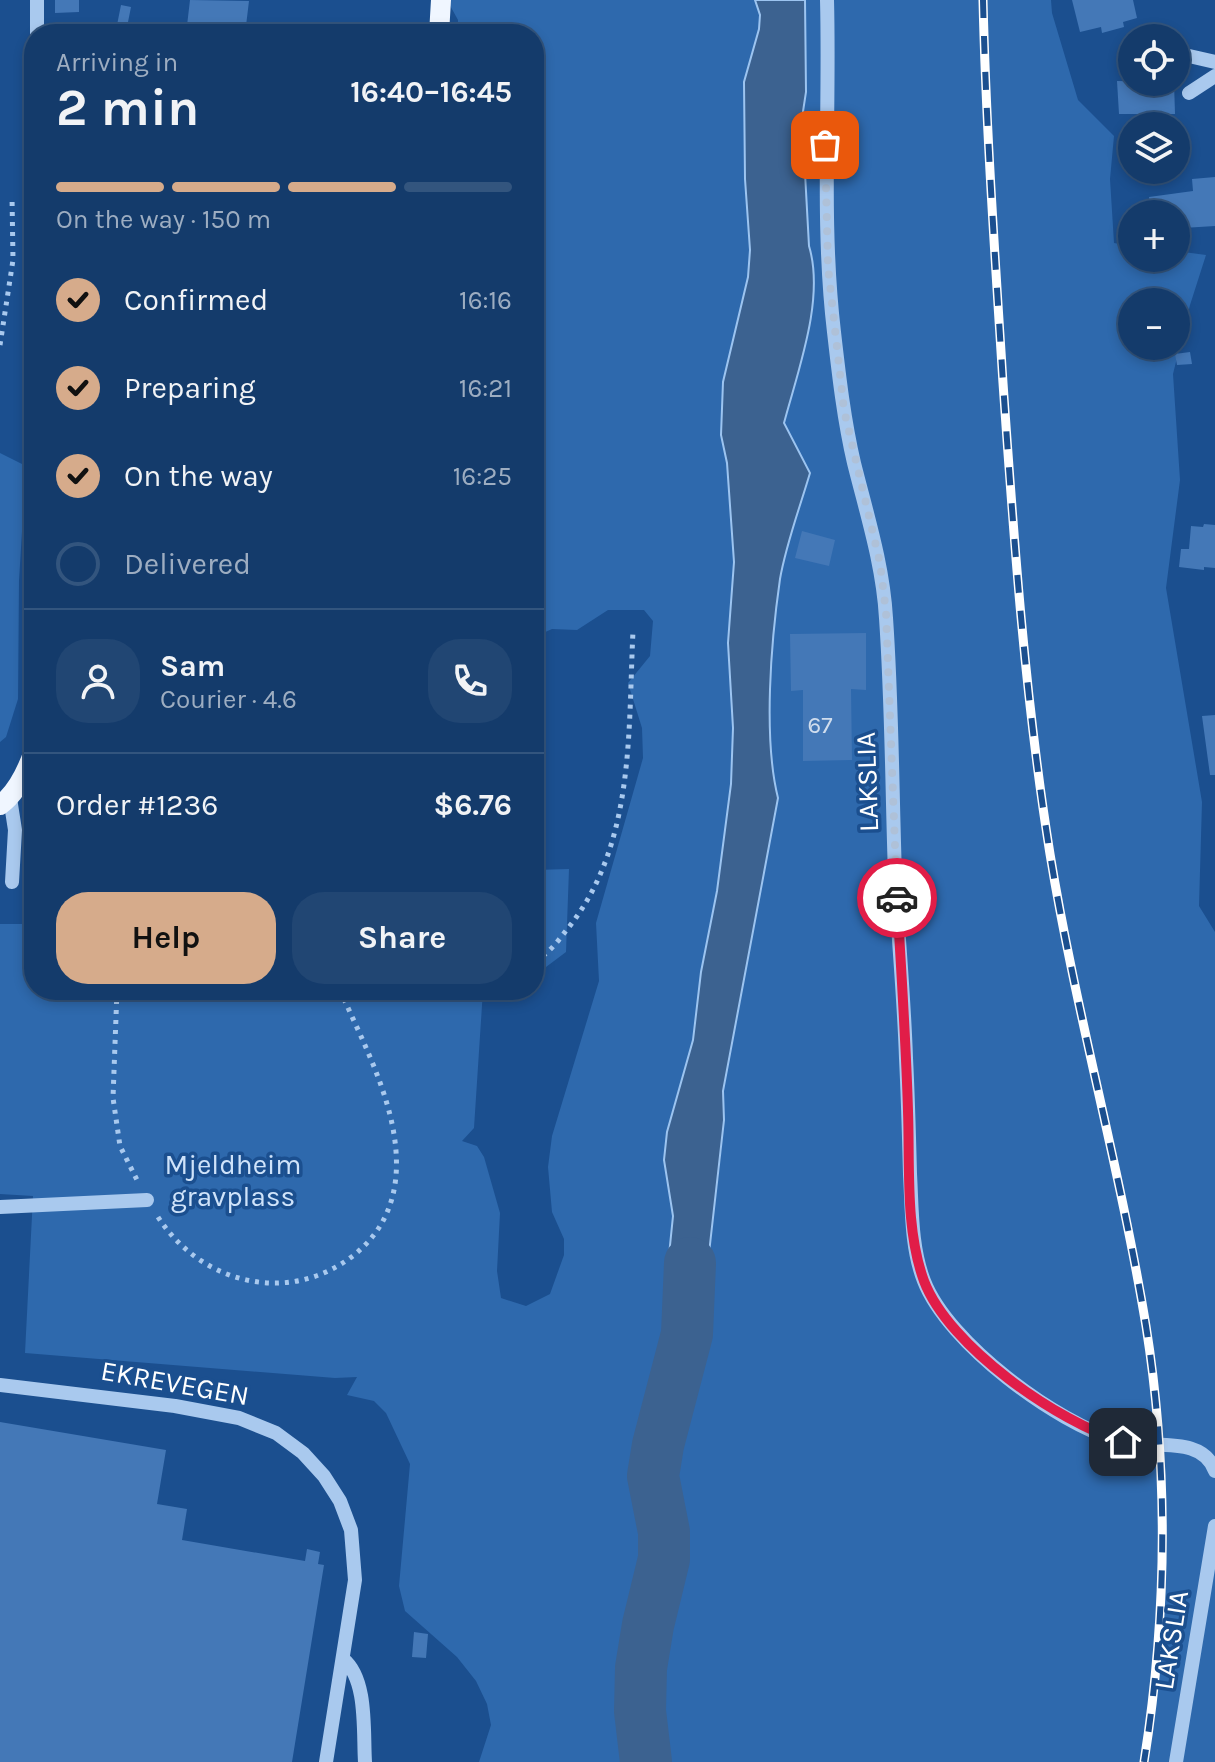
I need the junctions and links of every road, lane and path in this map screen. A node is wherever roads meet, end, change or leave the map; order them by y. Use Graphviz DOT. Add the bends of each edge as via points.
graph roads {
  1 [pos="37,0"];
  2 [pos="441,0"];
  3 [pos="827,0"];
  4 [pos="37,24"];
  5 [pos="440,24"];
  6 [pos="1190,56"];
  7 [pos="1215,62"];
  8 [pos="1215,76"];
  9 [pos="1190,92"];
  10 [pos="12,196"];
  11 [pos="0,345"];
  12 [pos="633,631"];
  13 [pos="24,774"];
  14 [pos="5,802"];
  15 [pos="12,882"];
  16 [pos="544,953"];
  17 [pos="117,1000"];
  18 [pos="344,1000"];
  19 [pos="147,1200"];
  20 [pos="0,1207"];
  21 [pos="0,1385"];
  22 [pos="1215,1471"];
  23 [pos="1215,1526"];
  24 [pos="343,1659"];
  25 [pos="326,1762"];
  26 [pos="365,1762"];
  27 [pos="1176,1762"];
  1 -- 4 [label="street"];
  2 -- 5 [label="main road"];
  3 -- 22 [label="street, LAKSLIA" via="828,267 844,410 880,563 886,612 916,1251 924,1281 954,1327 1034,1397 1100,1435 1201,1451"];
  6 -- 7 [label="street"];
  8 -- 9 [label="street"];
  10 -- 11 [label="path" via="13,260"];
  12 -- 16 [label="path" via="617,828 582,911"];
  13 -- 14 [label="main road"];
  14 -- 15 [label="street" via="15,830"];
  17 -- 19 [label="path" via="113,1098 120,1146"];
  18 -- 19 [label="path" via="371,1062 394,1144 391,1204 365,1245 314,1278 262,1282 202,1262 171,1237"];
  19 -- 20 [label="street"];
  21 -- 24 [label="street, EKREVEGEN" via="239,1418 276,1433 303,1453 340,1501 351,1530 355,1580"];
  23 -- 27 [label="street, LAKSLIA"];
  24 -- 25 [label="street, EKREVEGEN"];
  24 -- 26 [label="street" via="357,1676"];
}
